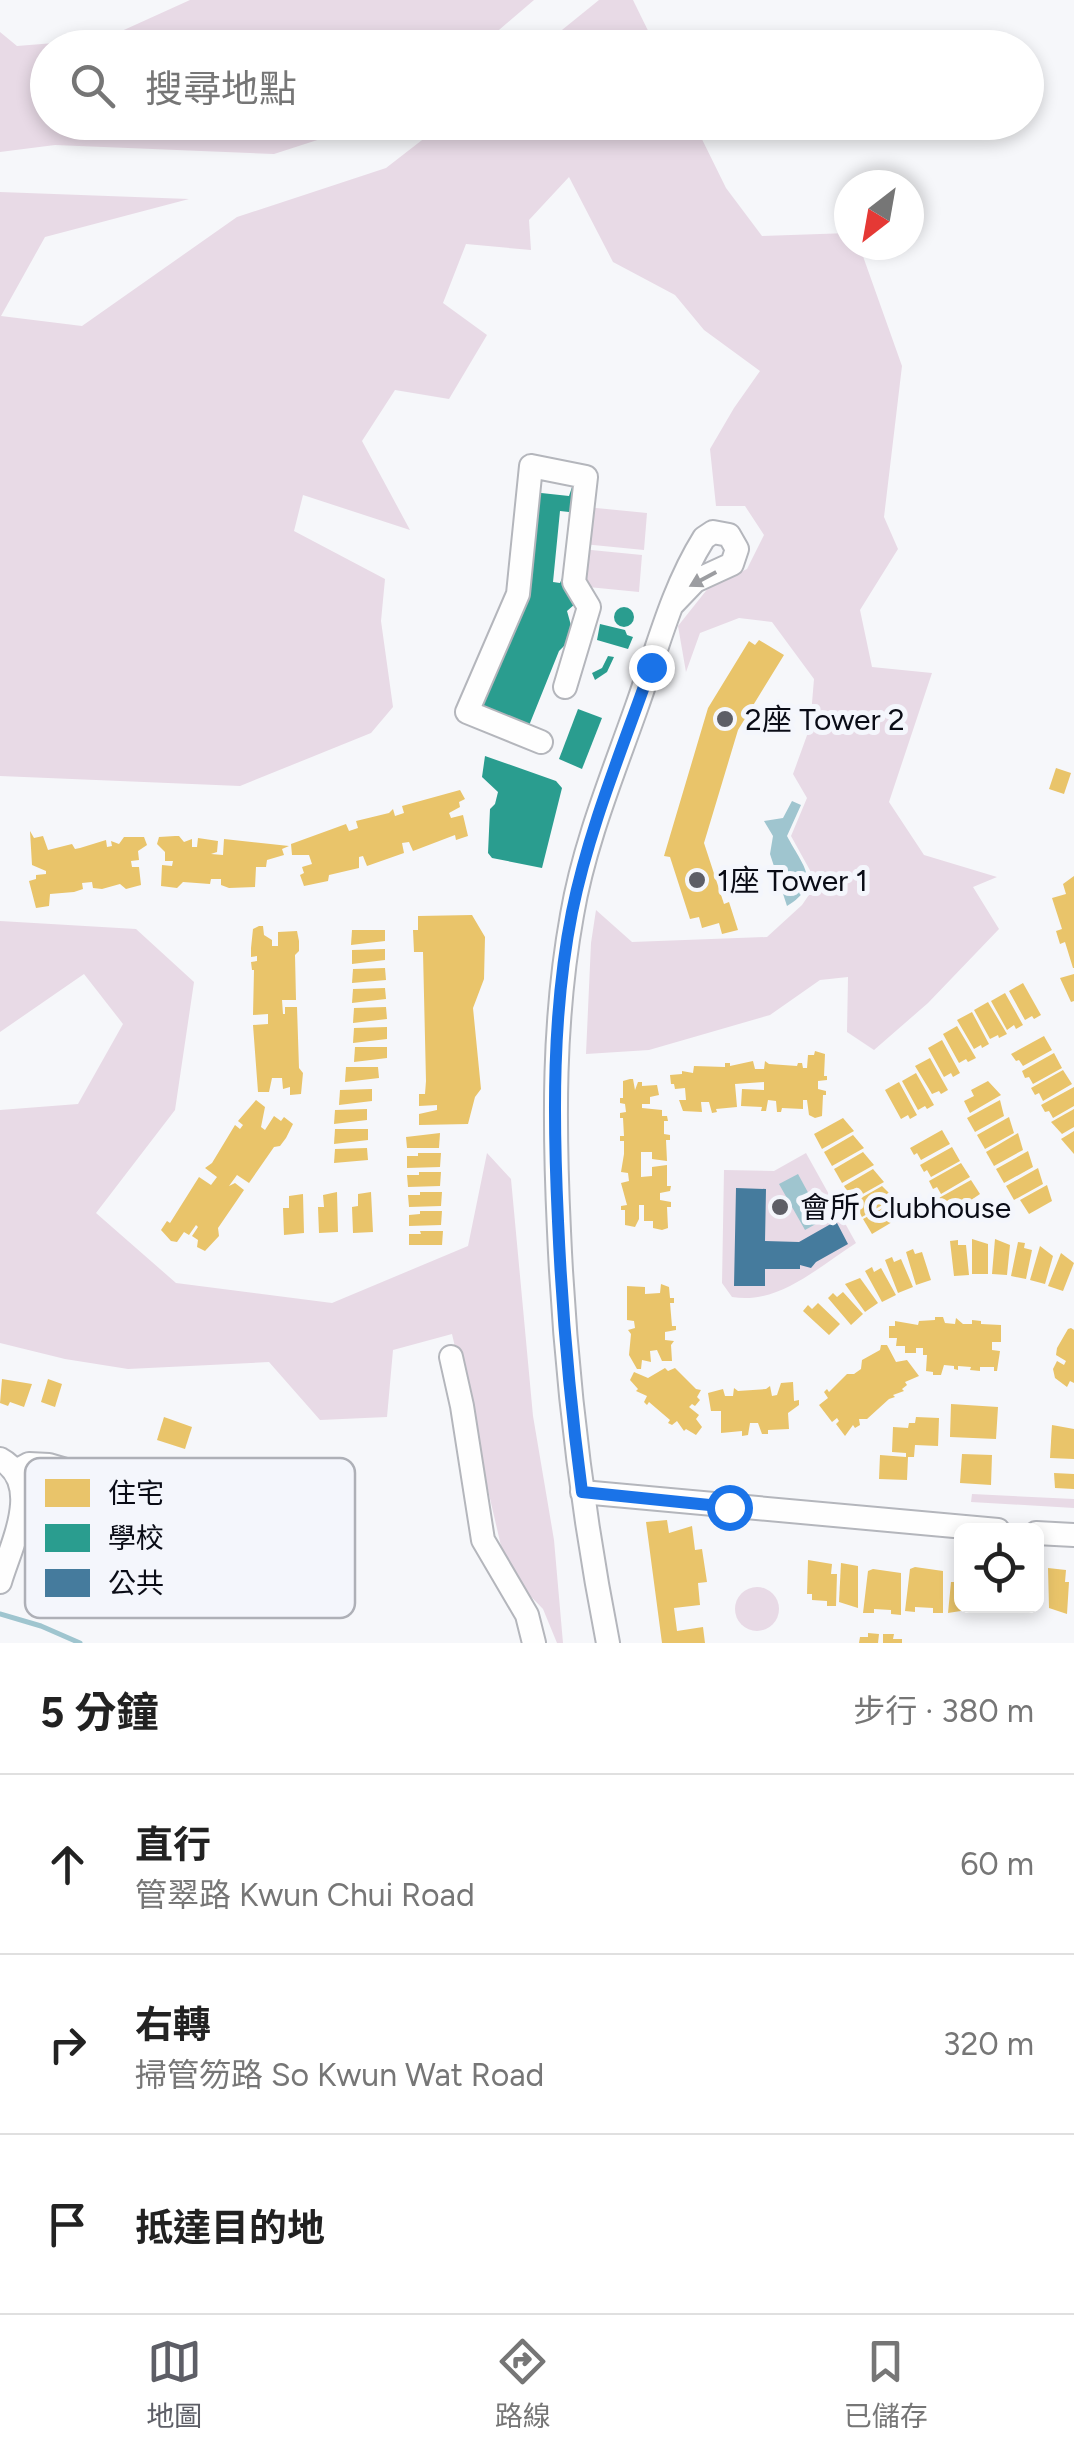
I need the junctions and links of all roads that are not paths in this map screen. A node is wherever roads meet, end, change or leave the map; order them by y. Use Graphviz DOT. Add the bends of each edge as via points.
graph roads {
  1 [pos="672,606"];
  2 [pos="565,687"];
  3 [pos="542,742"];
  4 [pos="451,1356"];
  5 [pos="8,1465"];
  6 [pos="582,1492"];
  7 [pos="954,1526"];
  8 [pos="1044,1533"];
  9 [pos="1074,1535"];
  10 [pos="1,1578"];
  11 [pos="534,1643"];
  12 [pos="608,1643"];
  1 -- 6 [label="street" via="586,858 572,910 558,1024 560,1260"];
  2 -- 3 [label="street" via="589,607 574,582 586,477 531,466 518,594 467,712"];
  4 -- 11 [label="street" via="483,1540 527,1615"];
  5 -- 10 [label="street" via="22,1482 23,1500"];
  6 -- 7 [label="street"];
  6 -- 12 [label="street"];
  8 -- 9 [label="street"];
}
